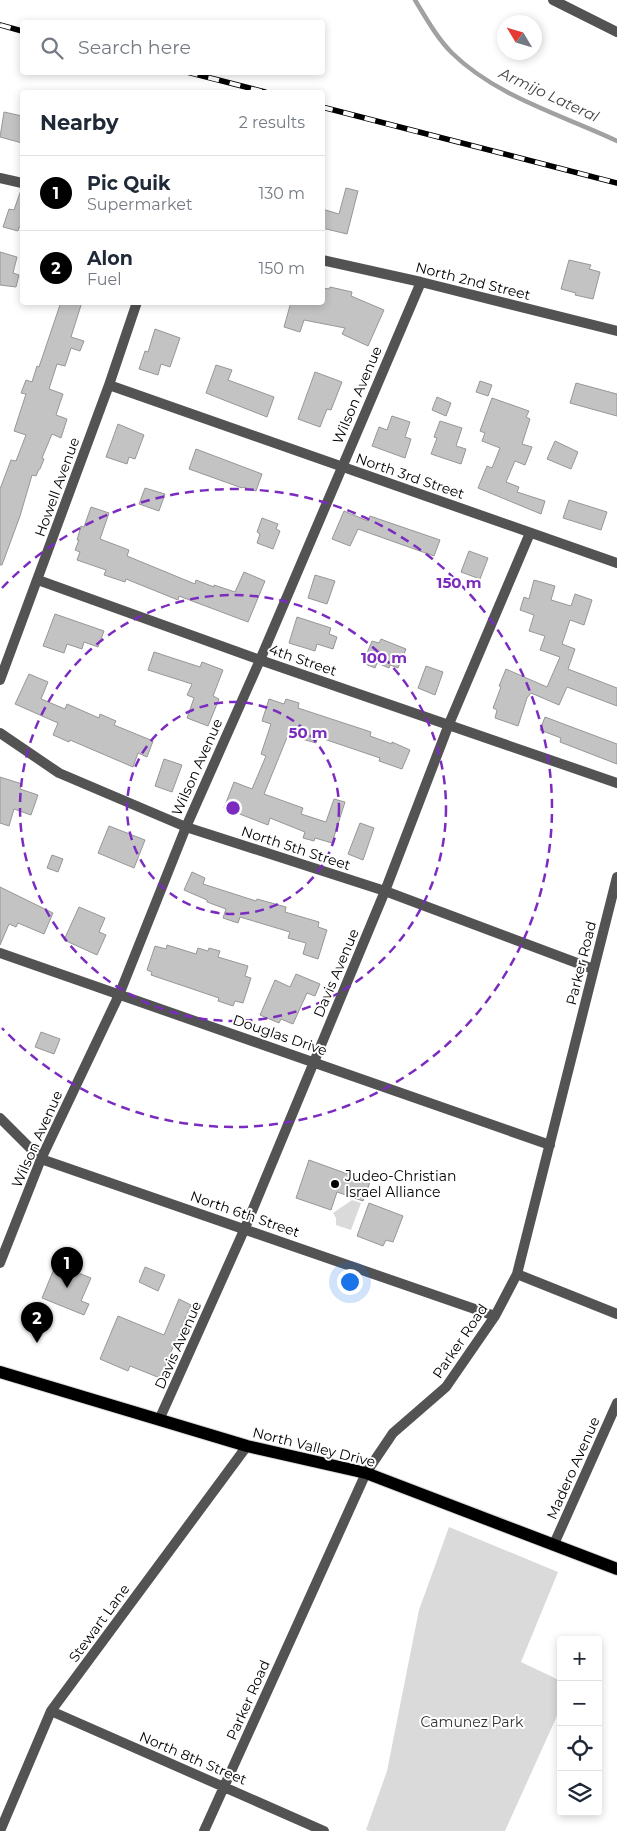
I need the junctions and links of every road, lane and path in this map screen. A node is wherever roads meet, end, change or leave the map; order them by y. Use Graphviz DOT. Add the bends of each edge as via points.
graph roads {
  1 [pos="553,0"];
  2 [pos="617,32"];
  3 [pos="0,178"];
  4 [pos="20,183"];
  5 [pos="325,261"];
  6 [pos="421,282"];
  7 [pos="135,305"];
  8 [pos="617,331"];
  9 [pos="109,385"];
  10 [pos="341,467"];
  11 [pos="530,533"];
  12 [pos="617,563"];
  13 [pos="38,580"];
  14 [pos="260,660"];
  15 [pos="0,680"];
  16 [pos="449,724"];
  17 [pos="0,733"];
  18 [pos="617,783"];
  19 [pos="186,827"];
  20 [pos="617,878"];
  21 [pos="385,891"];
  22 [pos="0,953"];
  23 [pos="593,969"];
  24 [pos="119,995"];
  25 [pos="314,1062"];
  26 [pos="0,1118"];
  27 [pos="550,1145"];
  28 [pos="41,1159"];
  29 [pos="245,1228"];
  30 [pos="0,1263"];
  31 [pos="517,1274"];
  32 [pos="617,1314"];
  33 [pos="495,1316"];
  34 [pos="0,1372"];
  35 [pos="617,1403"];
  36 [pos="159,1420"];
  37 [pos="247,1446"];
  38 [pos="366,1473"];
  39 [pos="554,1544"];
  40 [pos="616,1570"];
  41 [pos="51,1712"];
  42 [pos="224,1786"];
  43 [pos="0,1831"];
  44 [pos="204,1831"];
  45 [pos="324,1831"];
  1 -- 2 [label="street"];
  3 -- 4 [label="street"];
  5 -- 6 [label="street, North 2nd Street"];
  6 -- 8 [label="street, North 2nd Street"];
  6 -- 10 [label="street, Wilson Avenue"];
  7 -- 9 [label="street, Howell Avenue"];
  9 -- 10 [label="street, North 3rd Street"];
  9 -- 13 [label="street, Howell Avenue"];
  10 -- 11 [label="street, North 3rd Street"];
  10 -- 14 [label="street, Wilson Avenue"];
  11 -- 12 [label="street, North 3rd Street"];
  11 -- 16 [label="street, Davis Avenue"];
  13 -- 14 [label="street, 4th Street"];
  13 -- 15 [label="street, Howell Avenue"];
  14 -- 16 [label="street, 4th Street"];
  14 -- 19 [label="street, Wilson Avenue"];
  16 -- 18 [label="street, 4th Street"];
  16 -- 21 [label="street, Davis Avenue"];
  17 -- 19 [label="street, North 5th Street" via="59,773"];
  19 -- 21 [label="street, North 5th Street"];
  19 -- 24 [label="street, Wilson Avenue"];
  20 -- 23 [label="street, Parker Road"];
  21 -- 23 [label="street, North 5th Street"];
  21 -- 25 [label="street, Davis Avenue"];
  22 -- 24 [label="street, Douglas Drive"];
  23 -- 27 [label="street, Parker Road"];
  24 -- 25 [label="street, Douglas Drive"];
  24 -- 28 [label="street, Wilson Avenue"];
  25 -- 27 [label="street, Douglas Drive"];
  25 -- 29 [label="street, Davis Avenue"];
  26 -- 28 [label="street, North 6th Street"];
  27 -- 31 [label="street, Parker Road"];
  28 -- 29 [label="street, North 6th Street"];
  28 -- 30 [label="street, Wilson Avenue"];
  29 -- 33 [label="street, North 6th Street"];
  29 -- 36 [label="street, Davis Avenue"];
  31 -- 32 [label="street"];
  31 -- 33 [label="street, Parker Road"];
  33 -- 38 [label="street, Parker Road" via="446,1387 393,1433"];
  34 -- 36 [label="main road, North Valley Drive"];
  35 -- 39 [label="street, Madero Avenue"];
  36 -- 37 [label="main road, North Valley Drive"];
  37 -- 38 [label="main road, North Valley Drive"];
  37 -- 41 [label="street, Stewart Lane"];
  38 -- 39 [label="main road, North Valley Drive"];
  38 -- 42 [label="street, Parker Road"];
  39 -- 40 [label="main road, North Valley Drive"];
  41 -- 42 [label="street, North 8th Street"];
  41 -- 43 [label="street, Stewart Lane"];
  42 -- 44 [label="street, Parker Road"];
  42 -- 45 [label="street, North 8th Street"];
}
